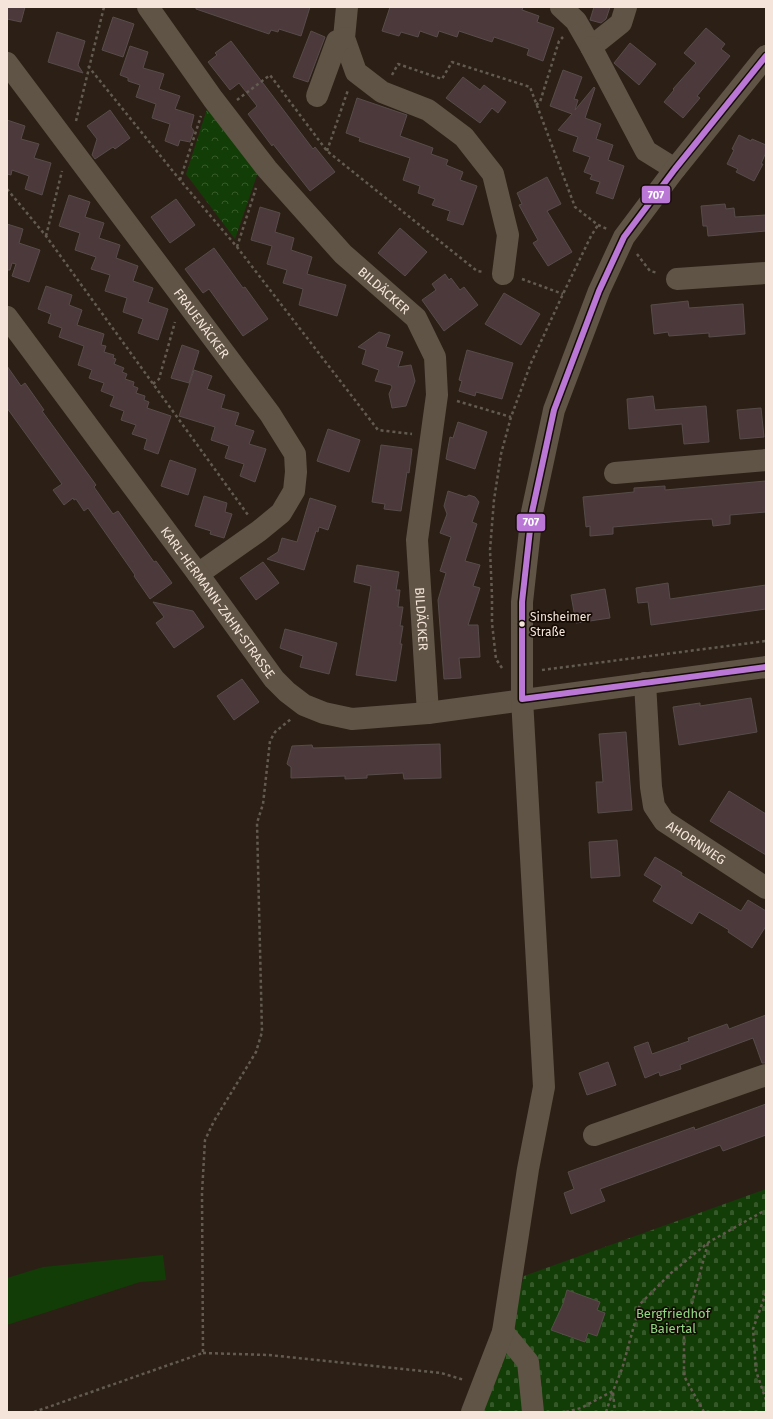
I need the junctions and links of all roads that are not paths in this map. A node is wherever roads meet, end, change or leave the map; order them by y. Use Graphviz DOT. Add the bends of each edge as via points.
graph roads {
  1 [pos="148,7"];
  2 [pos="347,7"];
  3 [pos="626,7"];
  4 [pos="568,14"];
  5 [pos="344,38"];
  6 [pos="591,47"];
  7 [pos="766,56"];
  8 [pos="7,63"];
  9 [pos="317,96"];
  10 [pos="675,168"];
  11 [pos="766,273"];
  12 [pos="503,274"];
  13 [pos="677,279"];
  14 [pos="7,317"];
  15 [pos="766,460"];
  16 [pos="615,473"];
  17 [pos="198,574"];
  18 [pos="766,667"];
  19 [pos="645,683"];
  20 [pos="522,699"];
  21 [pos="428,713"];
  22 [pos="766,888"];
  23 [pos="766,1076"];
  24 [pos="594,1135"];
  25 [pos="503,1332"];
  26 [pos="472,1412"];
  27 [pos="533,1412"];
  1 -- 21 [label="street, BILDÄCKER" via="267,169 343,254 416,318 435,357 437,395 417,540"];
  2 -- 5 [label="street"];
  3 -- 6 [label="street" via="621,23"];
  4 -- 6 [label="street"];
  5 -- 9 [label="street" via="337,42"];
  5 -- 12 [label="street" via="356,72 382,92 428,110 464,137 493,174 508,234"];
  6 -- 10 [label="street" via="646,151"];
  7 -- 10 [label="street"];
  8 -- 17 [label="street, FRAUENÄCKER" via="270,414 295,454 294,491 281,513"];
  10 -- 20 [label="street" via="624,237 599,291 554,410 532,512 512,671"];
  11 -- 13 [label="street"];
  14 -- 17 [label="street, KARL-HERMANN-ZAHN-STRASSE"];
  15 -- 16 [label="street"];
  17 -- 21 [label="street, KARL-HERMANN-ZAHN-STRASSE" via="274,679 304,705 324,714 352,719"];
  18 -- 19 [label="street, KARL-HERMANN-ZAHN-STRASSE"];
  19 -- 20 [label="street, KARL-HERMANN-ZAHN-STRASSE"];
  19 -- 22 [label="street, AHORNWEG" via="654,806 664,821"];
  20 -- 21 [label="street, KARL-HERMANN-ZAHN-STRASSE"];
  20 -- 25 [label="street" via="544,1087 528,1169"];
  23 -- 24 [label="street"];
  25 -- 26 [label="street"];
  25 -- 27 [label="street" via="528,1362"];
}
